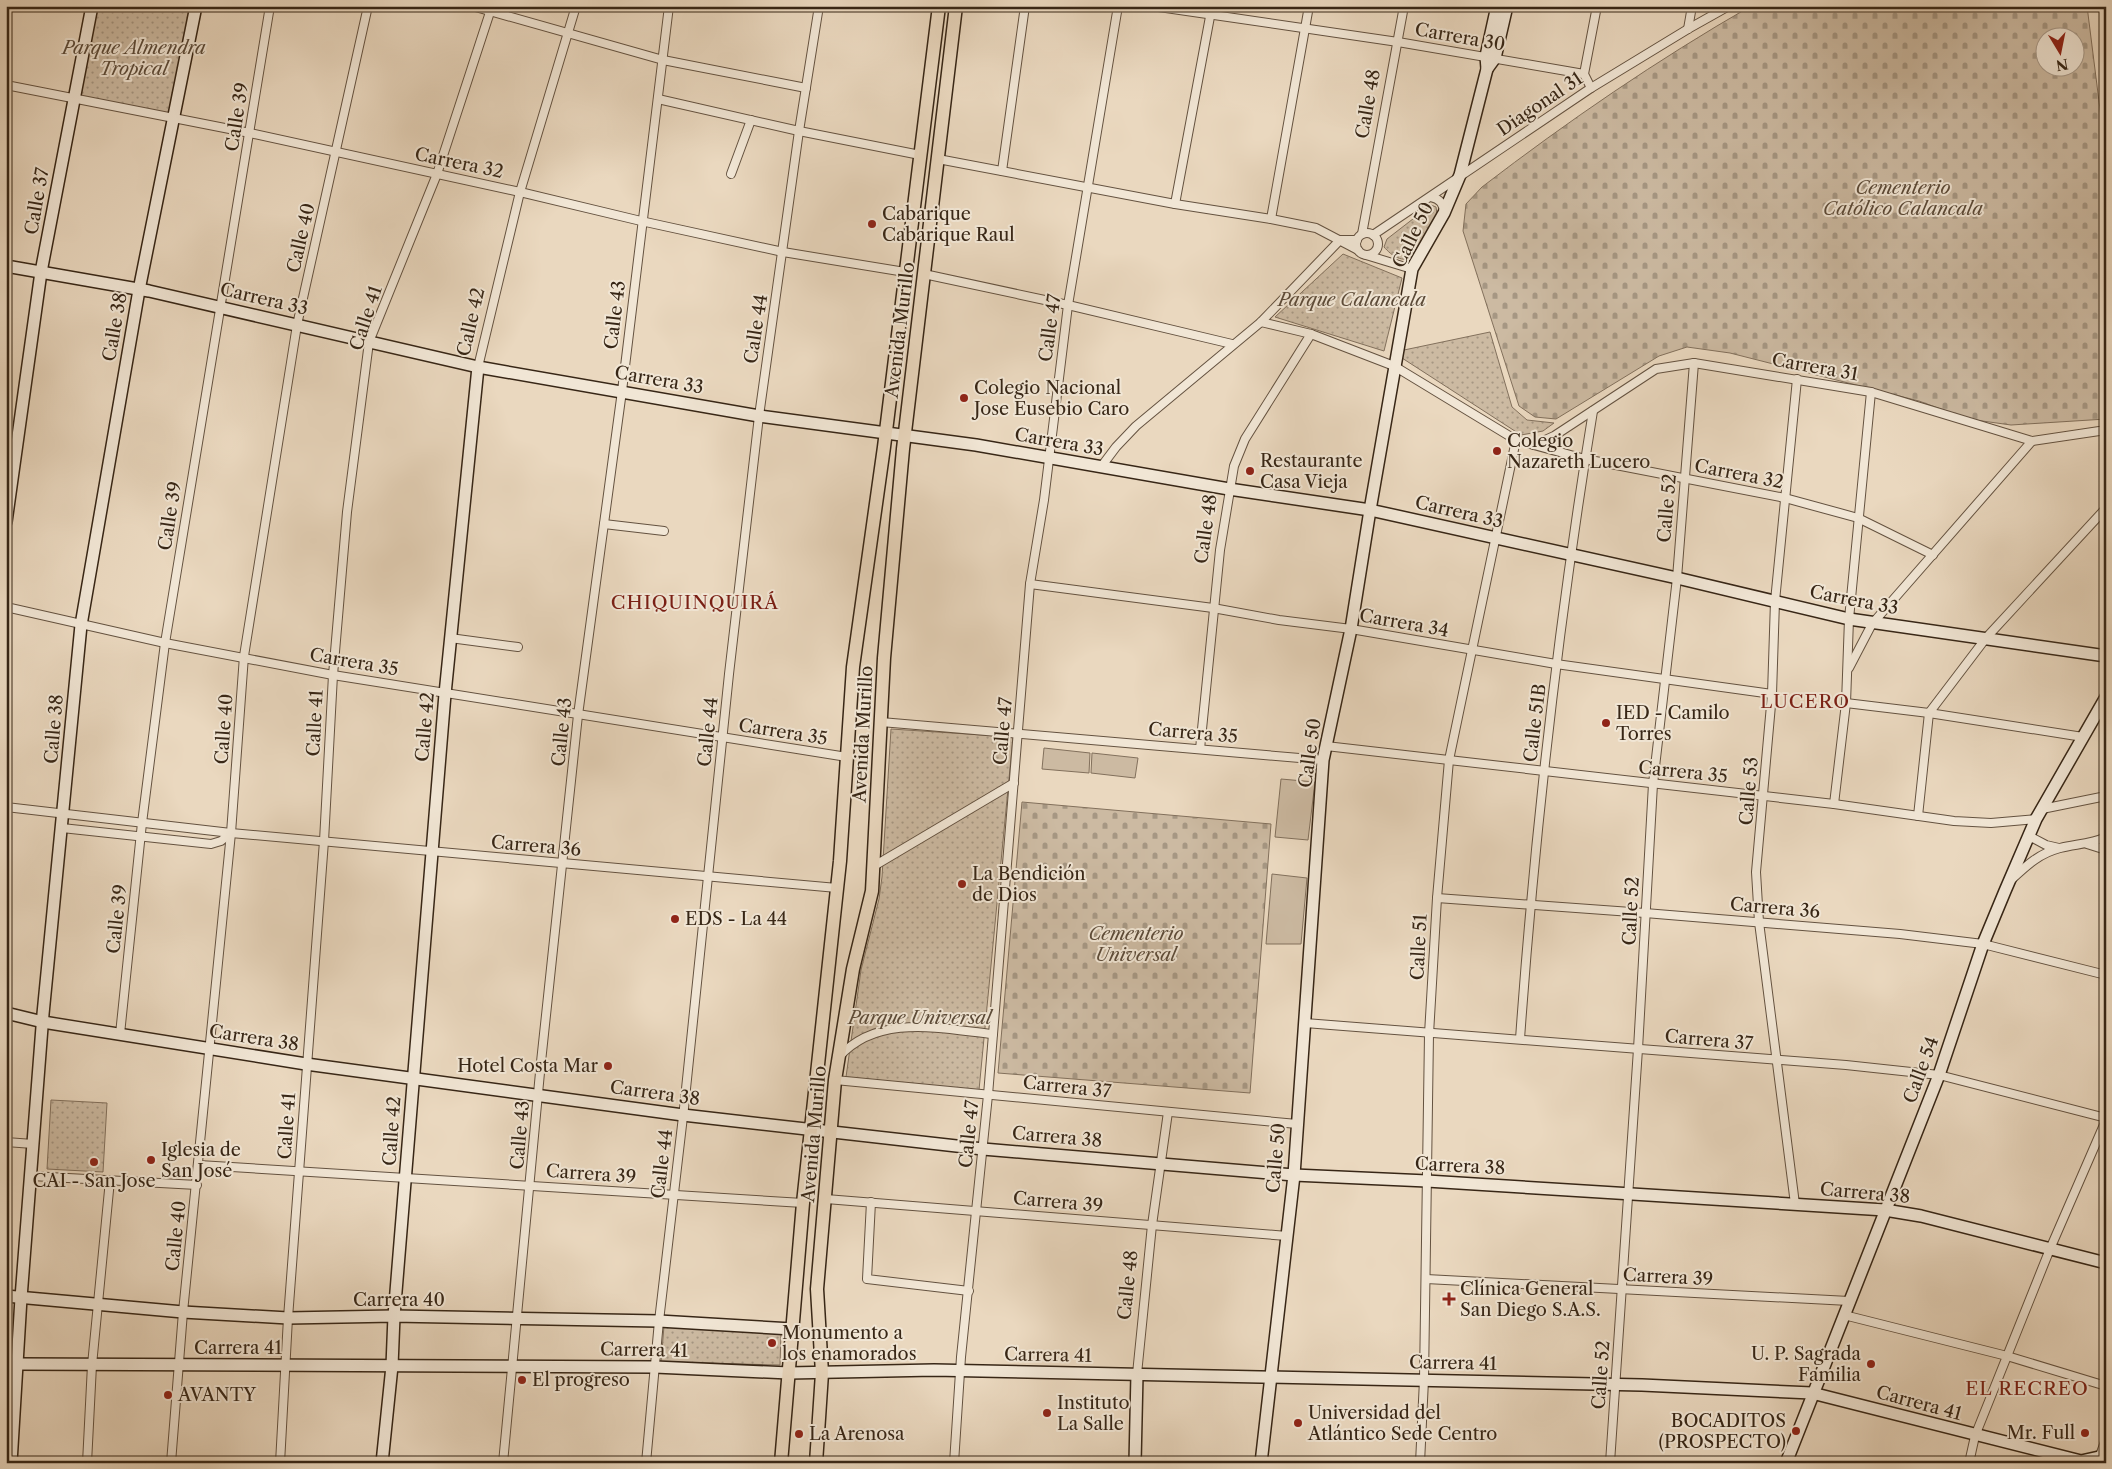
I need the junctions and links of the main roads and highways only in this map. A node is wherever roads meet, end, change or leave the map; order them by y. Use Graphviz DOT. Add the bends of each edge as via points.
graph roads {
  1 [pos="939,6"];
  2 [pos="956,6"];
  3 [pos="781,1463"];
  4 [pos="816,1463"];
  1 -- 3 [label="main road, Avenida Murillo" via="853,667 837,888 803,1203"];
  2 -- 4 [label="main road, Avenida Murillo" via="904,435 884,658 872,892 853,969 835,1080 817,1289 822,1373"];
}
